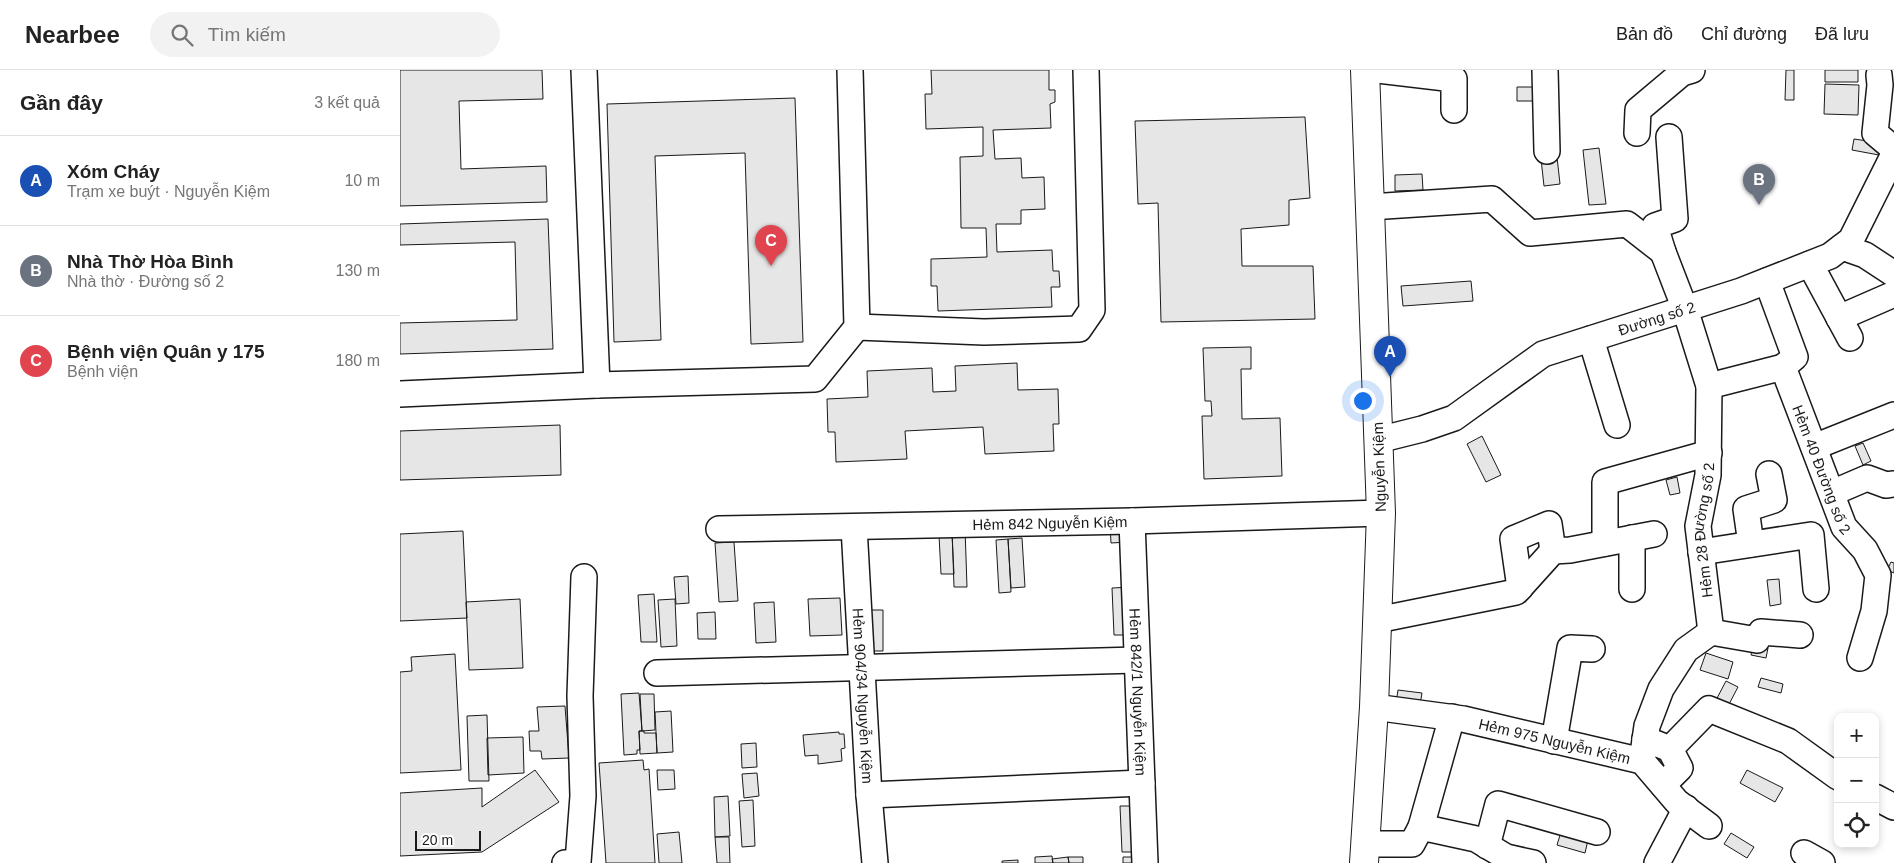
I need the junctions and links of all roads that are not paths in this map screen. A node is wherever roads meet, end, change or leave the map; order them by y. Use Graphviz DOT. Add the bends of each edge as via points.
graph roads {
  1 [pos="584,70"];
  2 [pos="850,70"];
  3 [pos="1086,70"];
  4 [pos="1365,70"];
  5 [pos="1378,70"];
  6 [pos="1545,70"];
  7 [pos="1692,70"];
  8 [pos="1879,75"];
  9 [pos="1454,110"];
  10 [pos="1637,133"];
  11 [pos="1669,137"];
  12 [pos="1894,149"];
  13 [pos="1547,151"];
  14 [pos="1894,154"];
  15 [pos="1370,207"];
  16 [pos="1842,248"];
  17 [pos="1663,252"];
  18 [pos="1810,264"];
  19 [pos="1894,274"];
  20 [pos="1767,281"];
  21 [pos="1894,294"];
  22 [pos="1685,309"];
  23 [pos="857,327"];
  24 [pos="1591,339"];
  25 [pos="1783,367"];
  26 [pos="597,385"];
  27 [pos="1710,386"];
  28 [pos="400,394"];
  29 [pos="1894,415"];
  30 [pos="1617,425"];
  31 [pos="1378,440"];
  32 [pos="1814,447"];
  33 [pos="1709,453"];
  34 [pos="1769,474"];
  35 [pos="1894,484"];
  36 [pos="1834,499"];
  37 [pos="1381,513"];
  38 [pos="1132,521"];
  39 [pos="854,527"];
  40 [pos="719,529"];
  41 [pos="1811,536"];
  42 [pos="1605,543"];
  43 [pos="1751,544"];
  44 [pos="1552,551"];
  45 [pos="1701,552"];
  46 [pos="584,577"];
  47 [pos="1520,588"];
  48 [pos="1632,589"];
  49 [pos="1816,589"];
  50 [pos="1377,620"];
  51 [pos="1711,632"];
  52 [pos="1800,635"];
  53 [pos="1592,648"];
  54 [pos="1860,658"];
  55 [pos="1137,660"];
  56 [pos="862,668"];
  57 [pos="657,673"];
  58 [pos="1374,707"];
  59 [pos="1452,717"];
  60 [pos="1554,741"];
  61 [pos="1670,749"];
  62 [pos="1644,750"];
  63 [pos="1834,774"];
  64 [pos="1142,783"];
  65 [pos="1663,785"];
  66 [pos="869,795"];
  67 [pos="1879,799"];
  68 [pos="1894,807"];
  69 [pos="1686,808"];
  70 [pos="1709,826"];
  71 [pos="1421,827"];
  72 [pos="1597,832"];
  73 [pos="1365,853"];
  74 [pos="1500,855"];
  75 [pos="565,863"];
  76 [pos="875,863"];
  77 [pos="1145,863"];
  78 [pos="1533,863"];
  79 [pos="1657,863"];
  1 -- 26 [label="street"];
  2 -- 23 [label="street"];
  3 -- 23 [label="street" via="1092,310 1080,329 984,332"];
  4 -- 15 [label="main road, Nguyễn Kiệm"];
  5 -- 9 [label="street" via="1454,79"];
  6 -- 13 [label="street"];
  7 -- 10 [label="street" via="1682,73 1638,110"];
  8 -- 12 [label="street" via="1874,133"];
  11 -- 17 [label="street, Hẻm 28 Đường số 2" via="1675,219 1655,226"];
  14 -- 16 [label="street, Đường số 2" via="1851,240"];
  15 -- 17 [label="street" via="1492,199 1530,233 1628,224"];
  15 -- 31 [label="main road, Nguyễn Kiệm"];
  16 -- 18 [label="street, Đường số 2"];
  16 -- 19 [label="street" via="1865,255"];
  17 -- 22 [label="street, Hẻm 28 Đường số 2"];
  18 -- 20 [label="street, Đường số 2"];
  18 -- 21 [label="street" via="1845,328"];
  20 -- 22 [label="street, Đường số 2"];
  20 -- 25 [label="street" via="1795,357"];
  22 -- 24 [label="street, Đường số 2"];
  22 -- 27 [label="street, Hẻm 28 Đường số 2"];
  23 -- 26 [label="street" via="815,379"];
  24 -- 30 [label="street"];
  24 -- 31 [label="street, Đường số 2" via="1543,354 1454,418"];
  25 -- 27 [label="street"];
  25 -- 32 [label="street, Hẻm 40 Đường số 2"];
  26 -- 28 [label="street"];
  27 -- 33 [label="street, Hẻm 28 Đường số 2"];
  29 -- 32 [label="street"];
  31 -- 37 [label="main road, Nguyễn Kiệm"];
  32 -- 36 [label="street, Hẻm 40 Đường số 2"];
  33 -- 42 [label="street" via="1605,482"];
  33 -- 45 [label="street, Hẻm 28 Đường số 2" via="1698,526"];
  34 -- 43 [label="street" via="1774,500 1746,509"];
  35 -- 36 [label="street" via="1886,485 1868,478"];
  36 -- 41 [label="street"];
  36 -- 54 [label="street, Hẻm 40 Đường số 2" via="1844,527 1865,550 1878,575 1874,610"];
  37 -- 38 [label="street, Hẻm 842 Nguyễn Kiệm"];
  37 -- 50 [label="main road, Nguyễn Kiệm"];
  38 -- 39 [label="street, Hẻm 842 Nguyễn Kiệm"];
  38 -- 55 [label="street, Hẻm 842/1 Nguyễn Kiệm"];
  39 -- 40 [label="street, Hẻm 842 Nguyễn Kiệm"];
  39 -- 56 [label="street, Hẻm 904/34 Nguyễn Kiệm"];
  41 -- 43 [label="street"];
  41 -- 49 [label="street"];
  42 -- 44 [label="street"];
  42 -- 48 [label="street" via="1643,536"];
  43 -- 45 [label="street"];
  44 -- 47 [label="street"];
  44 -- 47 [label="street" via="1549,524 1513,539"];
  45 -- 51 [label="street, Hẻm 28 Đường số 2"];
  46 -- 75 [label="street" via="580,696 582,796 578,862"];
  47 -- 50 [label="street" via="1516,592"];
  50 -- 58 [label="main road, Nguyễn Kiệm"];
  51 -- 52 [label="street" via="1757,640 1761,632"];
  51 -- 62 [label="street" via="1686,650 1661,689 1647,726"];
  53 -- 60 [label="street" via="1570,648"];
  55 -- 56 [label="street"];
  55 -- 64 [label="street, Hẻm 842/1 Nguyễn Kiệm"];
  56 -- 57 [label="street"];
  56 -- 66 [label="street, Hẻm 904/34 Nguyễn Kiệm"];
  58 -- 59 [label="street, Hẻm 975 Nguyễn Kiệm"];
  58 -- 73 [label="main road, Nguyễn Kiệm"];
  59 -- 60 [label="street, Hẻm 975 Nguyễn Kiệm"];
  59 -- 71 [label="street"];
  60 -- 62 [label="street, Hẻm 975 Nguyễn Kiệm"];
  61 -- 62 [label="street"];
  61 -- 63 [label="street" via="1708,709 1788,741"];
  61 -- 65 [label="street" via="1680,768"];
  62 -- 65 [label="street, Hẻm 975 Nguyễn Kiệm"];
  64 -- 66 [label="street"];
  64 -- 77 [label="street, Hẻm 842/1 Nguyễn Kiệm"];
  65 -- 69 [label="street, Hẻm 975 Nguyễn Kiệm"];
  66 -- 76 [label="street, Hẻm 904/34 Nguyễn Kiệm"];
  67 -- 68 [label="street"];
  69 -- 70 [label="street, Hẻm 975 Nguyễn Kiệm"];
  69 -- 79 [label="street"];
  71 -- 73 [label="street" via="1412,844"];
  71 -- 74 [label="street" via="1476,839"];
  72 -- 74 [label="street" via="1498,804"];
  74 -- 78 [label="street"];
}
